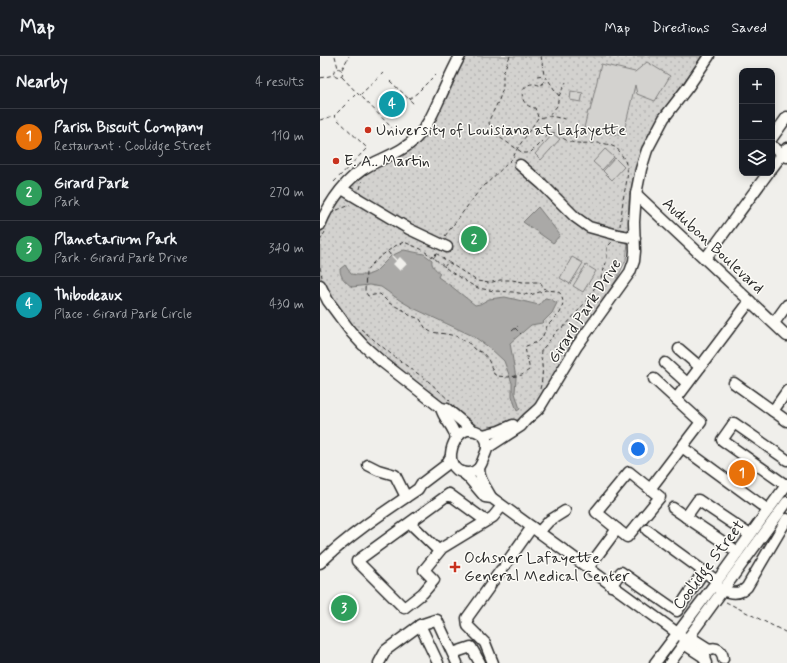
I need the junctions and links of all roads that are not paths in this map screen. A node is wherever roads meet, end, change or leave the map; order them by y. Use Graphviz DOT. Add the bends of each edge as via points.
graph roads {
  1 [pos="460,56"];
  2 [pos="709,56"];
  3 [pos="787,117"];
  4 [pos="775,134"];
  5 [pos="775,148"];
  6 [pos="786,153"];
  7 [pos="520,165"];
  8 [pos="775,165"];
  9 [pos="766,176"];
  10 [pos="342,189"];
  11 [pos="636,194"];
  12 [pos="320,225"];
  13 [pos="635,238"];
  14 [pos="441,248"];
  15 [pos="704,258"];
  16 [pos="321,281"];
  17 [pos="750,301"];
  18 [pos="787,305"];
  19 [pos="774,323"];
  20 [pos="787,336"];
  21 [pos="679,350"];
  22 [pos="665,363"];
  23 [pos="700,368"];
  24 [pos="654,379"];
  25 [pos="734,383"];
  26 [pos="687,384"];
  27 [pos="787,391"];
  28 [pos="676,399"];
  29 [pos="441,408"];
  30 [pos="773,411"];
  31 [pos="787,421"];
  32 [pos="524,422"];
  33 [pos="472,430"];
  34 [pos="483,435"];
  35 [pos="456,439"];
  36 [pos="682,447"];
  37 [pos="487,448"];
  38 [pos="450,458"];
  39 [pos="787,460"];
  40 [pos="368,465"];
  41 [pos="479,468"];
  42 [pos="459,471"];
  43 [pos="787,485"];
  44 [pos="418,489"];
  45 [pos="650,489"];
  46 [pos="406,497"];
  47 [pos="492,498"];
  48 [pos="787,502"];
  49 [pos="502,506"];
  50 [pos="673,508"];
  51 [pos="768,510"];
  52 [pos="565,511"];
  53 [pos="686,517"];
  54 [pos="787,519"];
  55 [pos="486,521"];
  56 [pos="410,523"];
  57 [pos="617,529"];
  58 [pos="535,530"];
  59 [pos="647,530"];
  60 [pos="750,535"];
  61 [pos="439,551"];
  62 [pos="738,552"];
  63 [pos="320,563"];
  64 [pos="588,568"];
  65 [pos="704,571"];
  66 [pos="715,583"];
  67 [pos="612,586"];
  68 [pos="720,594"];
  69 [pos="420,625"];
  70 [pos="678,633"];
  71 [pos="687,640"];
  72 [pos="483,641"];
  73 [pos="471,647"];
  74 [pos="453,653"];
  75 [pos="715,653"];
  76 [pos="379,663"];
  77 [pos="438,663"];
  78 [pos="457,663"];
  79 [pos="480,663"];
  80 [pos="493,663"];
  81 [pos="655,663"];
  82 [pos="670,663"];
  1 -- 10 [label="street" via="428,124 416,138 397,152 363,170"];
  2 -- 11 [label="street, Girard Park Drive" via="658,128 647,150"];
  3 -- 4 [label="street"];
  5 -- 6 [label="street"];
  6 -- 8 [label="street"];
  7 -- 13 [label="street" via="589,227"];
  9 -- 15 [label="street"];
  10 -- 12 [label="street"];
  10 -- 14 [label="street"];
  11 -- 13 [label="street, Girard Park Drive"];
  11 -- 15 [label="street, Audubon Boulevard"];
  13 -- 32 [label="street, Girard Park Drive" via="634,261 630,272 577,346 543,403"];
  15 -- 17 [label="street, Audubon Boulevard"];
  16 -- 29 [label="street" via="328,301 363,345"];
  17 -- 19 [label="street, Audubon Boulevard"];
  17 -- 23 [label="street"];
  18 -- 19 [label="street"];
  19 -- 20 [label="street, Audubon Boulevard"];
  21 -- 23 [label="street"];
  22 -- 26 [label="street"];
  23 -- 26 [label="street"];
  24 -- 28 [label="street"];
  25 -- 30 [label="street"];
  26 -- 28 [label="street"];
  27 -- 30 [label="street"];
  28 -- 36 [label="street" via="701,422"];
  29 -- 33 [label="street"];
  29 -- 35 [label="street" via="454,430"];
  30 -- 31 [label="street"];
  32 -- 34 [label="street, Girard Park Drive"];
  32 -- 37 [label="street, Girard Park Drive"];
  33 -- 34 [label="street"];
  33 -- 35 [label="street" via="463,432"];
  34 -- 37 [label="street"];
  35 -- 38 [label="street"];
  36 -- 45 [label="street"];
  36 -- 51 [label="street"];
  37 -- 41 [label="street"];
  38 -- 42 [label="street"];
  38 -- 44 [label="street" via="446,465"];
  39 -- 43 [label="street" via="734,423 722,440"];
  40 -- 46 [label="street" via="395,475"];
  41 -- 42 [label="street" via="472,472"];
  41 -- 47 [label="street" via="482,483"];
  42 -- 44 [label="street" via="446,474"];
  42 -- 47 [label="street" via="468,477 485,497"];
  43 -- 51 [label="street, Coolidge Street"];
  44 -- 46 [label="street"];
  45 -- 57 [label="street" via="660,497 632,531 627,537"];
  45 -- 57 [label="street" via="629,472 596,512"];
  46 -- 63 [label="street" via="342,543"];
  47 -- 49 [label="street"];
  48 -- 68 [label="street, Coolidge Street"];
  49 -- 55 [label="street"];
  49 -- 58 [label="street"];
  50 -- 53 [label="street"];
  51 -- 60 [label="street, Coolidge Street"];
  52 -- 58 [label="street"];
  53 -- 60 [label="street" via="698,500"];
  53 -- 62 [label="street"];
  54 -- 68 [label="street" via="747,587 741,592"];
  55 -- 56 [label="street" via="449,494"];
  55 -- 61 [label="street"];
  56 -- 61 [label="street"];
  56 -- 61 [label="street" via="357,561 404,608 434,580 424,570"];
  57 -- 64 [label="street"];
  58 -- 64 [label="street"];
  58 -- 72 [label="street" via="503,567 467,618 468,626"];
  59 -- 65 [label="street"];
  60 -- 62 [label="street, Coolidge Street"];
  62 -- 66 [label="street, Coolidge Street"];
  64 -- 67 [label="street"];
  65 -- 66 [label="street"];
  65 -- 67 [label="street" via="677,611 621,572"];
  66 -- 68 [label="street"];
  66 -- 70 [label="street, Coolidge Street"];
  67 -- 70 [label="street"];
  68 -- 71 [label="street, Coolidge Street"];
  69 -- 74 [label="street" via="437,620"];
  69 -- 76 [label="street" via="386,650"];
  69 -- 77 [label="street"];
  70 -- 71 [label="street"];
  70 -- 81 [label="street, Coolidge Street"];
  71 -- 75 [label="street"];
  71 -- 82 [label="street, Coolidge Street"];
  72 -- 73 [label="street"];
  72 -- 80 [label="street"];
  73 -- 74 [label="street"];
  73 -- 79 [label="street"];
  74 -- 78 [label="street"];
}
